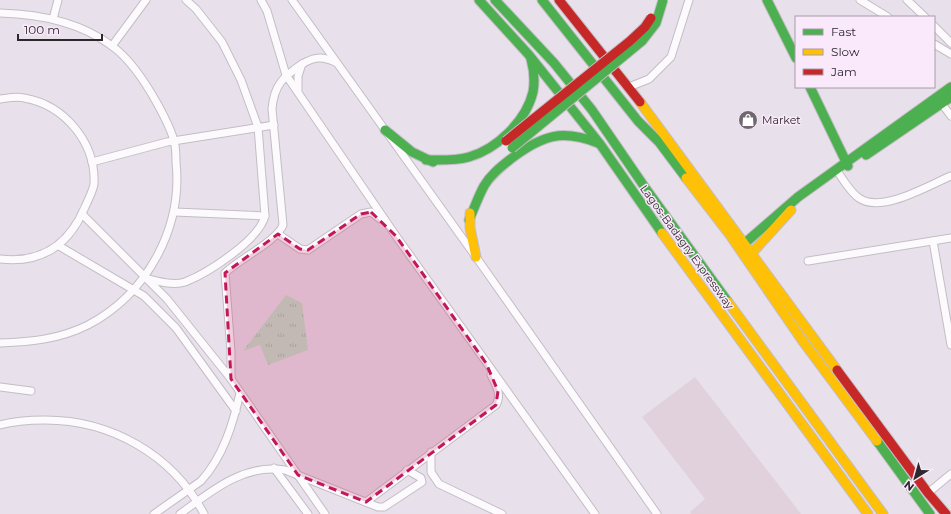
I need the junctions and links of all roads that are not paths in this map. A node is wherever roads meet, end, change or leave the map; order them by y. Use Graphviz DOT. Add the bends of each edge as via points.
graph roads {
  1 [pos="58,0"];
  2 [pos="146,0"];
  3 [pos="186,0"];
  4 [pos="261,0"];
  5 [pos="292,0"];
  6 [pos="479,0"];
  7 [pos="495,0"];
  8 [pos="542,0"];
  9 [pos="559,0"];
  10 [pos="656,0"];
  11 [pos="663,0"];
  12 [pos="689,0"];
  13 [pos="767,0"];
  14 [pos="860,0"];
  15 [pos="907,0"];
  16 [pos="564,4"];
  17 [pos="0,13"];
  18 [pos="886,16"];
  19 [pos="924,16"];
  20 [pos="53,19"];
  21 [pos="935,27"];
  22 [pos="951,43"];
  23 [pos="935,45"];
  24 [pos="112,46"];
  25 [pos="529,54"];
  26 [pos="951,54"];
  27 [pos="795,56"];
  28 [pos="337,63"];
  29 [pos="302,64"];
  30 [pos="286,75"];
  31 [pos="628,87"];
  32 [pos="951,87"];
  33 [pos="810,88"];
  34 [pos="298,92"];
  35 [pos="951,97"];
  36 [pos="0,99"];
  37 [pos="936,105"];
  38 [pos="951,116"];
  39 [pos="274,125"];
  40 [pos="258,127"];
  41 [pos="385,130"];
  42 [pos="174,141"];
  43 [pos="600,144"];
  44 [pos="509,145"];
  45 [pos="426,160"];
  46 [pos="92,162"];
  47 [pos="847,164"];
  48 [pos="837,171"];
  49 [pos="951,176"];
  50 [pos="175,212"];
  51 [pos="82,214"];
  52 [pos="265,216"];
  53 [pos="470,220"];
  54 [pos="278,234"];
  55 [pos="396,236"];
  56 [pos="951,238"];
  57 [pos="933,241"];
  58 [pos="745,243"];
  59 [pos="59,246"];
  60 [pos="751,254"];
  61 [pos="476,257"];
  62 [pos="0,259"];
  63 [pos="808,261"];
  64 [pos="144,277"];
  65 [pos="133,291"];
  66 [pos="0,343"];
  67 [pos="951,345"];
  68 [pos="486,363"];
  69 [pos="231,379"];
  70 [pos="0,387"];
  71 [pos="31,391"];
  72 [pos="240,393"];
  73 [pos="236,412"];
  74 [pos="0,425"];
  75 [pos="431,452"];
  76 [pos="274,468"];
  77 [pos="407,470"];
  78 [pos="951,474"];
  79 [pos="298,475"];
  80 [pos="189,490"];
  81 [pos="928,493"];
  82 [pos="198,501"];
  83 [pos="366,502"];
  84 [pos="651,503"];
  85 [pos="154,514"];
  86 [pos="180,514"];
  87 [pos="204,514"];
  88 [pos="308,514"];
  89 [pos="325,514"];
  90 [pos="502,514"];
  91 [pos="595,514"];
  92 [pos="651,514"];
  93 [pos="657,514"];
  94 [pos="868,514"];
  95 [pos="884,514"];
  96 [pos="930,514"];
  97 [pos="946,514"];
  1 -- 20 [label="street"];
  2 -- 24 [label="street"];
  3 -- 40 [label="street" via="222,42 241,80"];
  4 -- 30 [label="street"];
  5 -- 28 [label="street"];
  6 -- 25 [label="main road, Lagos-Badagry Expressway"];
  7 -- 95 [label="main road, Lagos-Badagry Expressway" via="554,63 592,110 646,189"];
  8 -- 96 [label="main road" via="638,121 659,142 730,235 802,340"];
  9 -- 16 [label="main road"];
  10 -- 44 [label="main road, bridge" via="651,18 637,35"];
  11 -- 44 [label="main road, bridge" via="656,23 642,41"];
  12 -- 31 [label="street" via="671,57 649,79"];
  13 -- 27 [label="main road"];
  14 -- 18 [label="street"];
  15 -- 19 [label="street"];
  16 -- 31 [label="main road"];
  17 -- 20 [label="street" via="27,14"];
  20 -- 24 [label="street" via="82,30"];
  21 -- 22 [label="street"];
  23 -- 26 [label="street"];
  24 -- 42 [label="street" via="149,89"];
  25 -- 43 [label="main road, Lagos-Badagry Expressway"];
  25 -- 45 [label="main road" via="534,76 533,92 526,109 513,126 494,144 474,155 450,160"];
  28 -- 29 [label="street" via="322,57"];
  28 -- 41 [label="street"];
  29 -- 30 [label="street"];
  29 -- 34 [label="street" via="298,76"];
  30 -- 34 [label="street"];
  30 -- 39 [label="street" via="278,86 273,100"];
  31 -- 58 [label="main road"];
  32 -- 37 [label="main road"];
  33 -- 47 [label="main road"];
  34 -- 55 [label="street"];
  35 -- 37 [label="main road"];
  36 -- 46 [label="street" via="22,97 54,108 78,131"];
  37 -- 38 [label="street"];
  37 -- 47 [label="main road"];
  39 -- 40 [label="street"];
  39 -- 54 [label="street" via="283,220"];
  40 -- 42 [label="street"];
  40 -- 52 [label="street"];
  41 -- 45 [label="main road"];
  41 -- 61 [label="street"];
  42 -- 46 [label="street"];
  42 -- 50 [label="street" via="178,172"];
  43 -- 53 [label="main road" via="581,136 562,133 547,136 530,144 489,179 480,193"];
  43 -- 94 [label="main road, Lagos-Badagry Expressway" via="636,198"];
  44 -- 45 [label="main road" via="467,165 448,166"];
  44 -- 53 [label="main road" via="479,182 472,198"];
  46 -- 51 [label="street" via="94,186"];
  47 -- 48 [label="main road"];
  48 -- 49 [label="street" via="857,197 877,204 894,200"];
  48 -- 58 [label="main road" via="798,197"];
  48 -- 60 [label="main road" via="788,213"];
  50 -- 52 [label="street"];
  50 -- 64 [label="street" via="166,237"];
  51 -- 59 [label="street"];
  51 -- 64 [label="street"];
  52 -- 64 [label="street" via="259,228 219,265 185,282 159,282"];
  53 -- 61 [label="main road"];
  54 -- 55 [label="street" via="300,249 308,250 367,212 376,214"];
  54 -- 69 [label="street" via="225,273"];
  55 -- 68 [label="street"];
  56 -- 57 [label="street"];
  57 -- 63 [label="street"];
  57 -- 67 [label="street"];
  58 -- 60 [label="main road"];
  59 -- 62 [label="street" via="38,257 14,261"];
  59 -- 65 [label="street"];
  60 -- 81 [label="main road"];
  61 -- 84 [label="street"];
  64 -- 65 [label="street"];
  64 -- 69 [label="street" via="167,299"];
  65 -- 66 [label="street" via="114,308 88,325 59,336 29,342"];
  65 -- 73 [label="street" via="144,296 176,328"];
  68 -- 75 [label="street" via="498,391 496,405"];
  68 -- 91 [label="street"];
  69 -- 72 [label="street"];
  70 -- 71 [label="street"];
  72 -- 73 [label="street"];
  72 -- 79 [label="street"];
  73 -- 80 [label="street" via="212,468"];
  74 -- 80 [label="street" via="32,420 57,420 108,430 155,455"];
  75 -- 77 [label="street"];
  75 -- 90 [label="street" via="431,472 439,484"];
  76 -- 79 [label="street"];
  76 -- 82 [label="street" via="262,469 232,479"];
  76 -- 88 [label="street"];
  77 -- 83 [label="street"];
  77 -- 83 [label="street" via="421,478 422,482 384,507"];
  78 -- 81 [label="street"];
  79 -- 83 [label="street"];
  79 -- 89 [label="street"];
  80 -- 82 [label="street"];
  80 -- 85 [label="street"];
  81 -- 97 [label="main road"];
  82 -- 86 [label="street"];
  82 -- 87 [label="street"];
  84 -- 92 [label="street"];
  84 -- 93 [label="street"];
}
